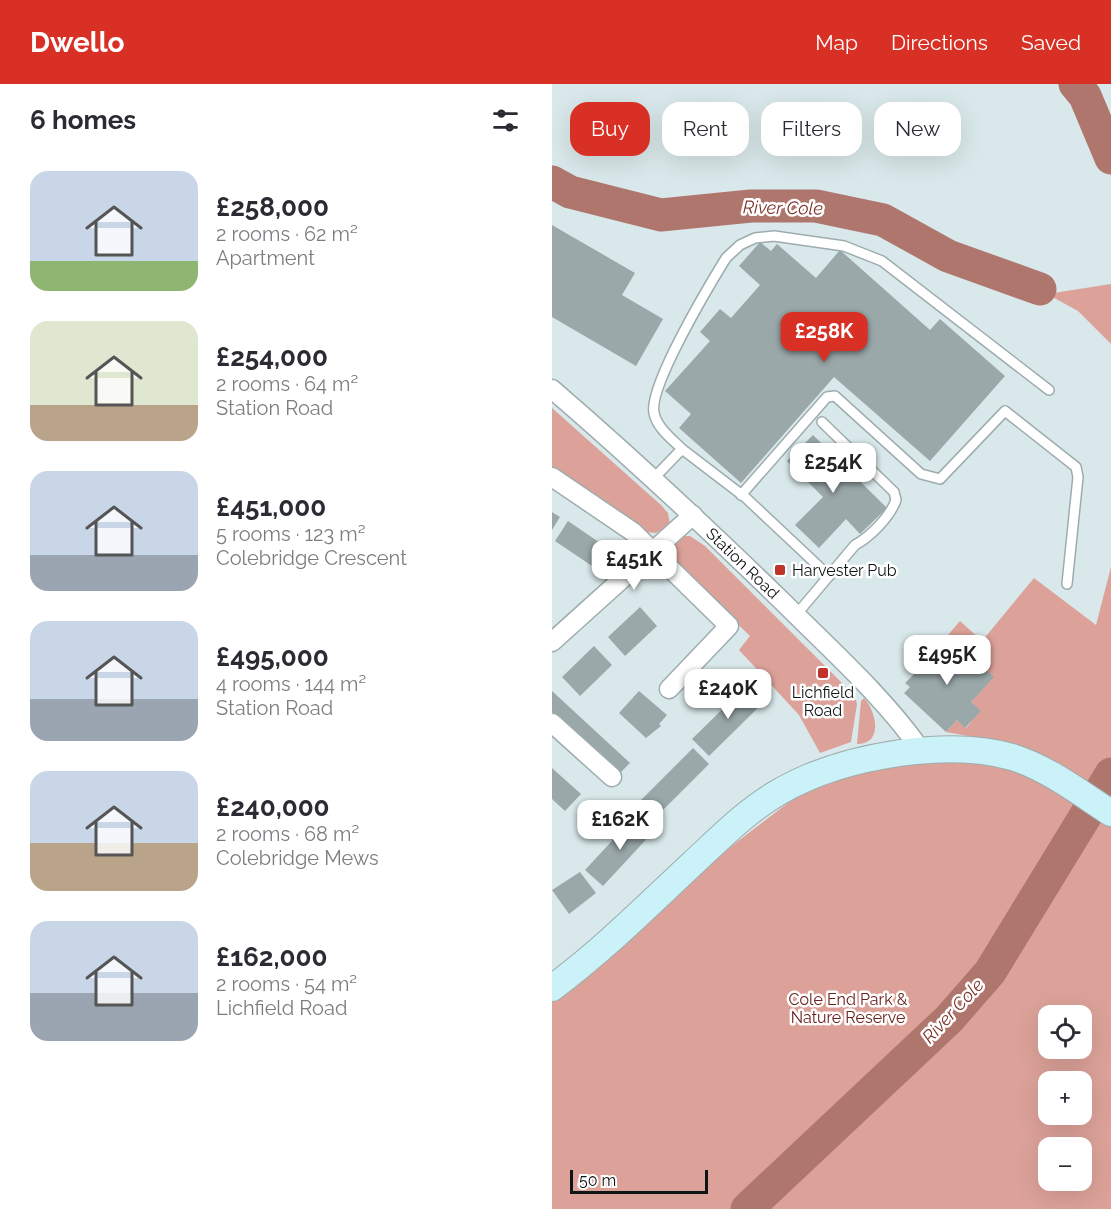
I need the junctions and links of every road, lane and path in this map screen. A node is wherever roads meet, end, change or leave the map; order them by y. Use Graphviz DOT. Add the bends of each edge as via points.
graph roads {
  1 [pos="552,389"];
  2 [pos="1049,390"];
  3 [pos="822,422"];
  4 [pos="682,449"];
  5 [pos="552,477"];
  6 [pos="654,478"];
  7 [pos="741,495"];
  8 [pos="693,515"];
  9 [pos="653,550"];
  10 [pos="829,576"];
  11 [pos="1067,584"];
  12 [pos="796,615"];
  13 [pos="552,642"];
  14 [pos="669,689"];
  15 [pos="552,723"];
  16 [pos="921,750"];
  17 [pos="612,777"];
  18 [pos="1111,813"];
  19 [pos="552,988"];
  1 -- 6 [label="street, Station Road"];
  2 -- 4 [label="lane" via="882,261 844,246 774,236 755,238 726,258 661,379 653,402 653,412 664,431"];
  3 -- 10 [label="lane" via="894,492 896,500 891,511"];
  4 -- 6 [label="lane"];
  4 -- 7 [label="lane"];
  5 -- 9 [label="street" via="620,521"];
  6 -- 8 [label="street, Station Road"];
  7 -- 10 [label="lane"];
  7 -- 11 [label="lane" via="827,397 835,396 921,474 940,479 1005,411 1076,467"];
  8 -- 9 [label="street"];
  8 -- 12 [label="street, Station Road"];
  9 -- 13 [label="street"];
  9 -- 14 [label="street" via="729,626"];
  10 -- 12 [label="lane"];
  12 -- 16 [label="street, Station Road" via="886,705"];
  15 -- 17 [label="street"];
  16 -- 18 [label="main road" via="966,749 1012,757 1039,768"];
  16 -- 19 [label="main road" via="828,770 766,800"];
}
